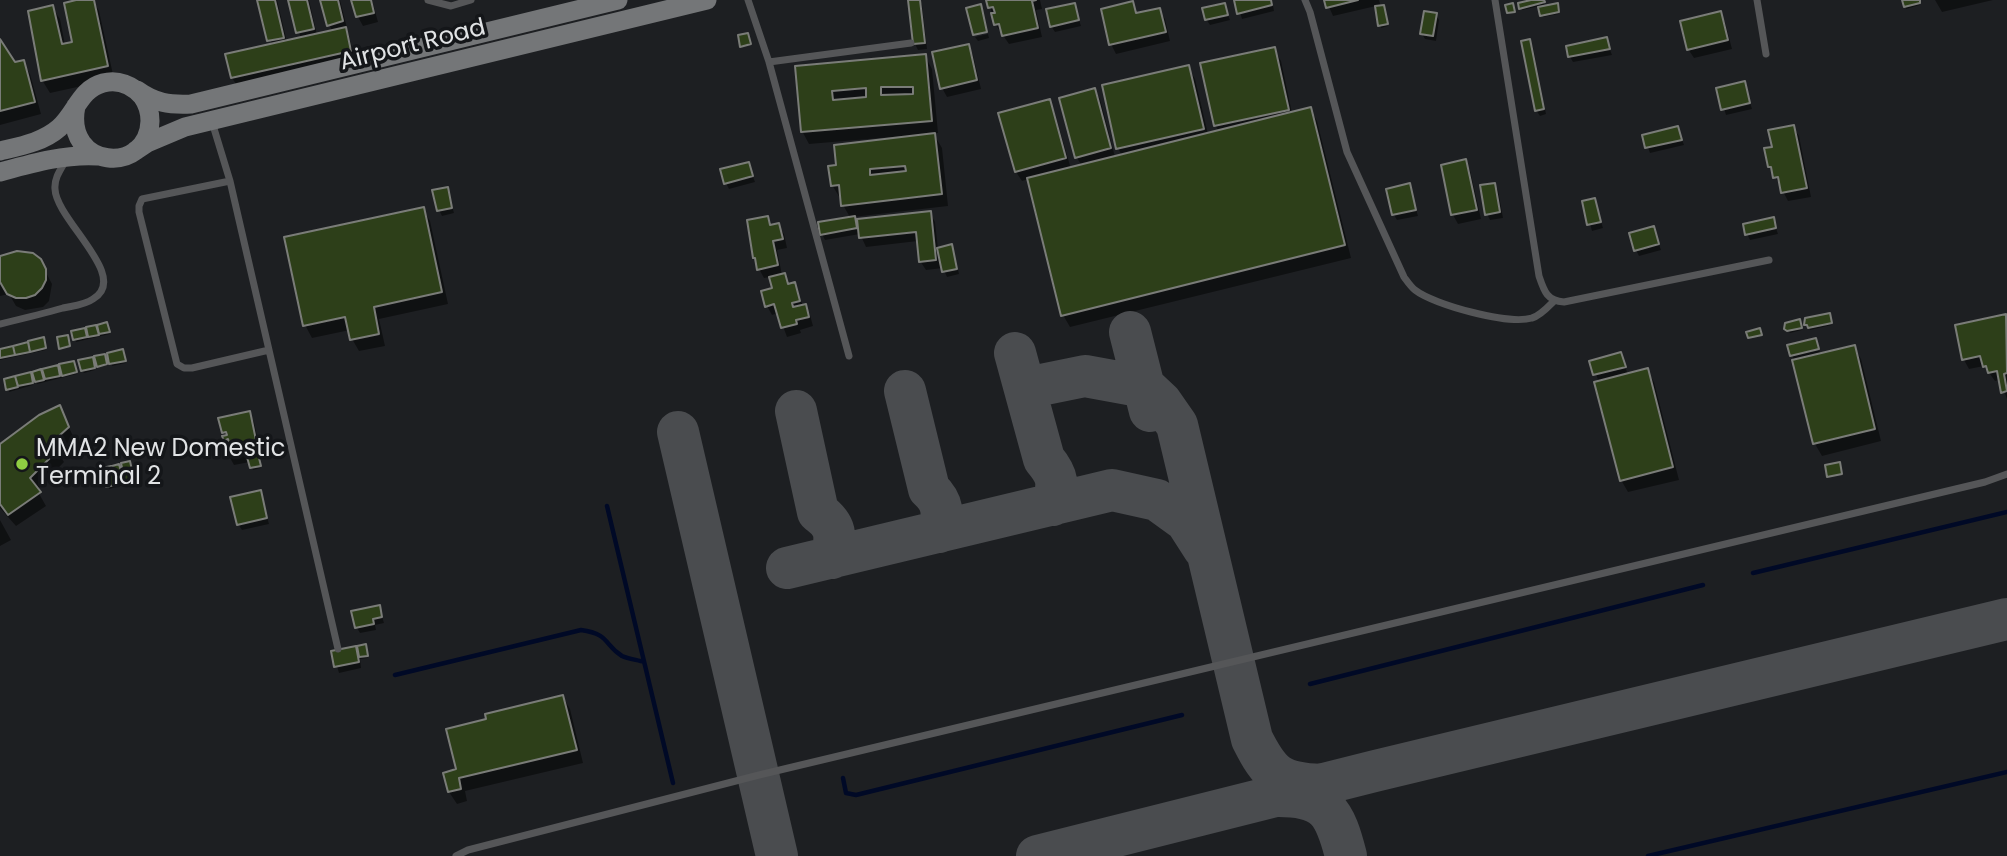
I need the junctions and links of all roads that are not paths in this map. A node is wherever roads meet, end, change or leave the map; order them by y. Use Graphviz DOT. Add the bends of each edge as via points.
graph roads {
  1 [pos="428,0"];
  2 [pos="471,0"];
  3 [pos="618,0"];
  4 [pos="706,0"];
  5 [pos="748,0"];
  6 [pos="1305,0"];
  7 [pos="1495,0"];
  8 [pos="1758,0"];
  9 [pos="911,43"];
  10 [pos="1766,54"];
  11 [pos="769,62"];
  12 [pos="137,90"];
  13 [pos="76,106"];
  14 [pos="212,121"];
  15 [pos="0,151"];
  16 [pos="135,151"];
  17 [pos="68,156"];
  18 [pos="99,156"];
  19 [pos="0,172"];
  20 [pos="230,181"];
  21 [pos="1769,260"];
  22 [pos="1554,301"];
  23 [pos="0,324"];
  24 [pos="269,350"];
  25 [pos="849,356"];
  26 [pos="2007,474"];
  27 [pos="338,649"];
  28 [pos="456,856"];
  1 -- 2 [label="lane" via="451,6"];
  3 -- 12 [label="main road, Airport Road" via="191,104 168,105"];
  4 -- 14 [label="main road, Airport Road"];
  5 -- 11 [label="lane"];
  6 -- 22 [label="lane" via="1347,152 1404,277 1415,290 1496,318 1535,318"];
  7 -- 22 [label="lane" via="1539,276 1545,294"];
  8 -- 10 [label="lane"];
  9 -- 11 [label="lane"];
  11 -- 25 [label="lane"];
  12 -- 13 [label="main road" via="110,81 84,93"];
  12 -- 16 [label="main road" via="146,101 150,128"];
  13 -- 15 [label="main road" via="49,135"];
  13 -- 18 [label="main road" via="75,130 80,141"];
  14 -- 16 [label="main road, Airport Road" via="166,134"];
  14 -- 20 [label="lane"];
  16 -- 18 [label="main road" via="111,159"];
  17 -- 18 [label="main road"];
  17 -- 19 [label="main road"];
  17 -- 23 [label="lane" via="54,191 97,260 106,283 103,291 90,301"];
  20 -- 24 [label="lane"];
  20 -- 24 [label="lane" via="142,199 139,212 177,364 192,368"];
  21 -- 22 [label="lane"];
  24 -- 27 [label="lane"];
  26 -- 28 [label="lane" via="760,775"];
}
